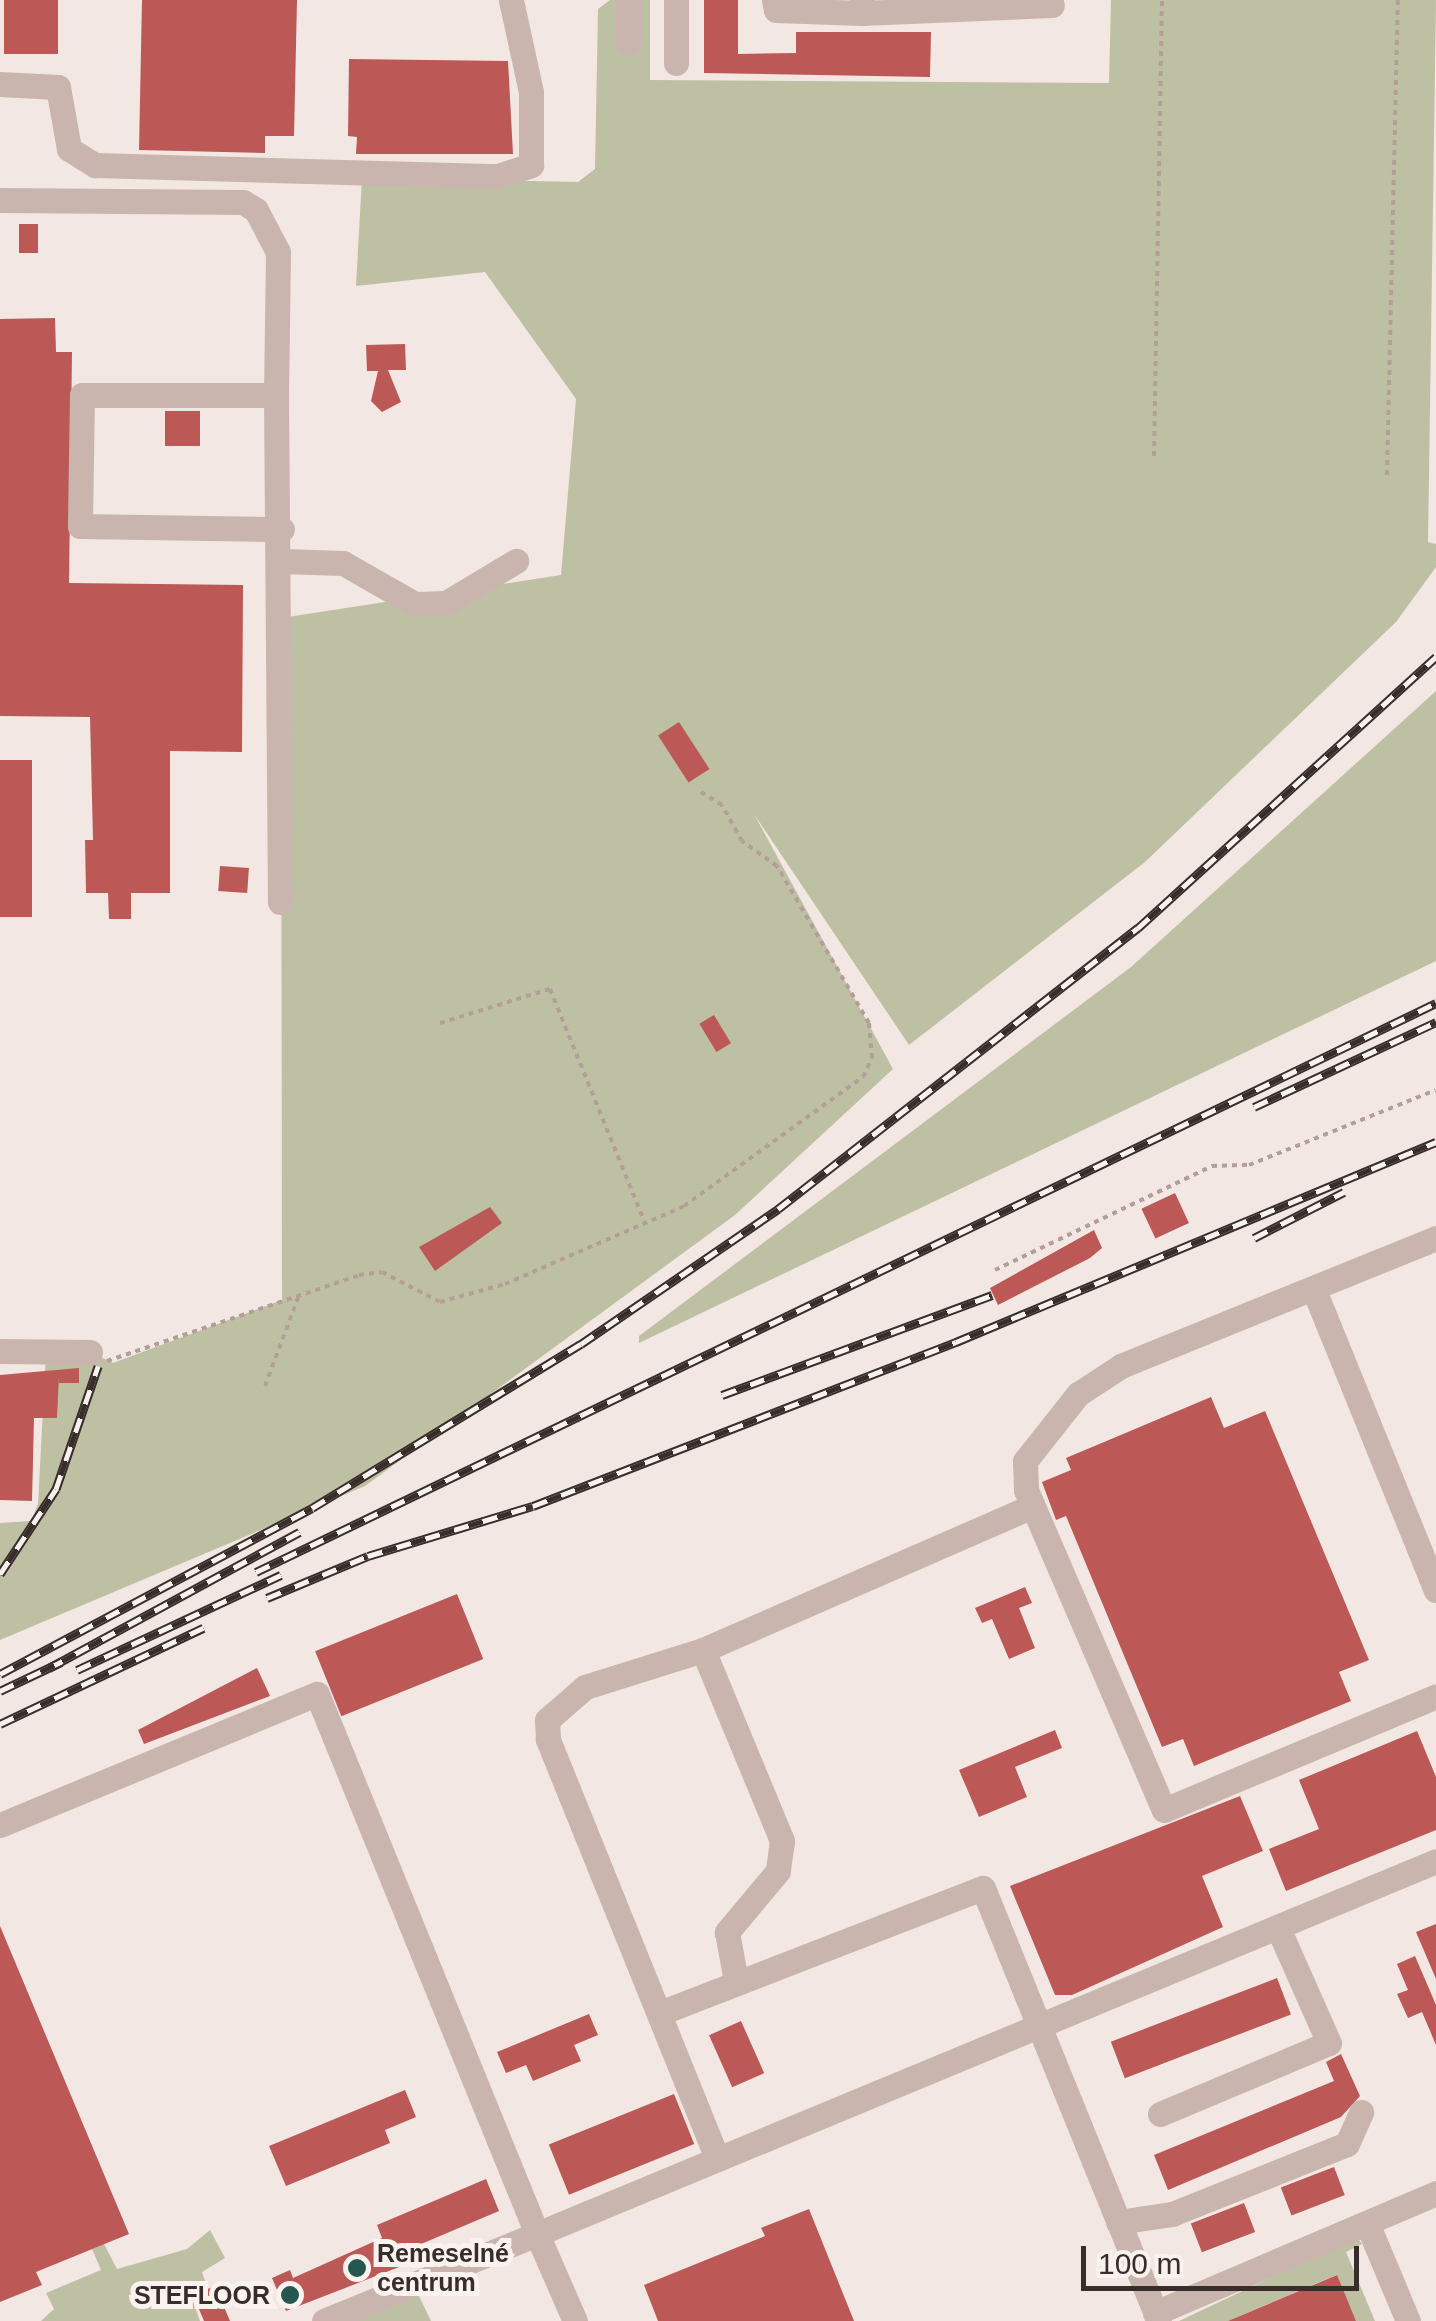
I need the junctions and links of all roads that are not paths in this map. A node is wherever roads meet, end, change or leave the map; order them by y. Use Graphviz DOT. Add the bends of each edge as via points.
graph roads {
  1 [pos="511,0"];
  2 [pos="628,0"];
  3 [pos="676,0"];
  4 [pos="774,0"];
  5 [pos="1052,5"];
  6 [pos="862,7"];
  7 [pos="628,43"];
  8 [pos="676,63"];
  9 [pos="0,84"];
  10 [pos="0,200"];
  11 [pos="276,395"];
  12 [pos="282,529"];
  13 [pos="282,561"];
  14 [pos="516,561"];
  15 [pos="280,902"];
  16 [pos="1436,1238"];
  17 [pos="1314,1290"];
  18 [pos="0,1351"];
  19 [pos="90,1352"];
  20 [pos="1032,1506"];
  21 [pos="1436,1590"];
  22 [pos="703,1650"];
  23 [pos="1436,1696"];
  24 [pos="0,1825"];
  25 [pos="1436,1862"];
  26 [pos="1278,1928"];
  27 [pos="736,1981"];
  28 [pos="660,2014"];
  29 [pos="1038,2029"];
  30 [pos="1360,2112"];
  31 [pos="1160,2114"];
  32 [pos="717,2158"];
  33 [pos="1436,2193"];
  34 [pos="1118,2222"];
  35 [pos="1367,2223"];
  36 [pos="538,2234"];
  37 [pos="1157,2317"];
  38 [pos="324,2321"];
  39 [pos="575,2321"];
  40 [pos="1408,2321"];
  1 -- 9 [label="lane" via="531,92 531,165 498,176 95,164 69,149 58,86"];
  2 -- 7 [label="lane"];
  3 -- 8 [label="lane"];
  4 -- 6 [label="lane" via="776,10"];
  5 -- 6 [label="lane"];
  10 -- 11 [label="lane" via="243,202 256,210 278,252"];
  11 -- 12 [label="lane"];
  11 -- 12 [label="lane" via="82,394 80,526"];
  12 -- 13 [label="lane"];
  13 -- 14 [label="lane" via="344,563 416,604 446,603"];
  13 -- 15 [label="lane"];
  16 -- 17 [label="lane"];
  17 -- 20 [label="lane" via="1122,1366 1078,1394 1026,1461"];
  17 -- 21 [label="lane"];
  18 -- 19 [label="lane"];
  20 -- 22 [label="lane"];
  20 -- 23 [label="lane" via="1164,1810"];
  22 -- 27 [label="lane" via="782,1841 778,1871 726,1932"];
  22 -- 28 [label="lane" via="585,1687 562,1699 547,1720 548,1739"];
  24 -- 36 [label="lane" via="317,1694"];
  25 -- 26 [label="lane"];
  26 -- 29 [label="lane"];
  26 -- 31 [label="lane" via="1329,2043"];
  27 -- 28 [label="lane"];
  27 -- 29 [label="lane" via="983,1888"];
  28 -- 32 [label="lane"];
  29 -- 32 [label="lane"];
  29 -- 34 [label="lane"];
  30 -- 34 [label="lane" via="1347,2144 1172,2214"];
  32 -- 36 [label="lane"];
  33 -- 35 [label="lane"];
  34 -- 37 [label="lane"];
  35 -- 37 [label="lane"];
  35 -- 40 [label="lane"];
  36 -- 38 [label="lane"];
  36 -- 39 [label="lane"];
}
